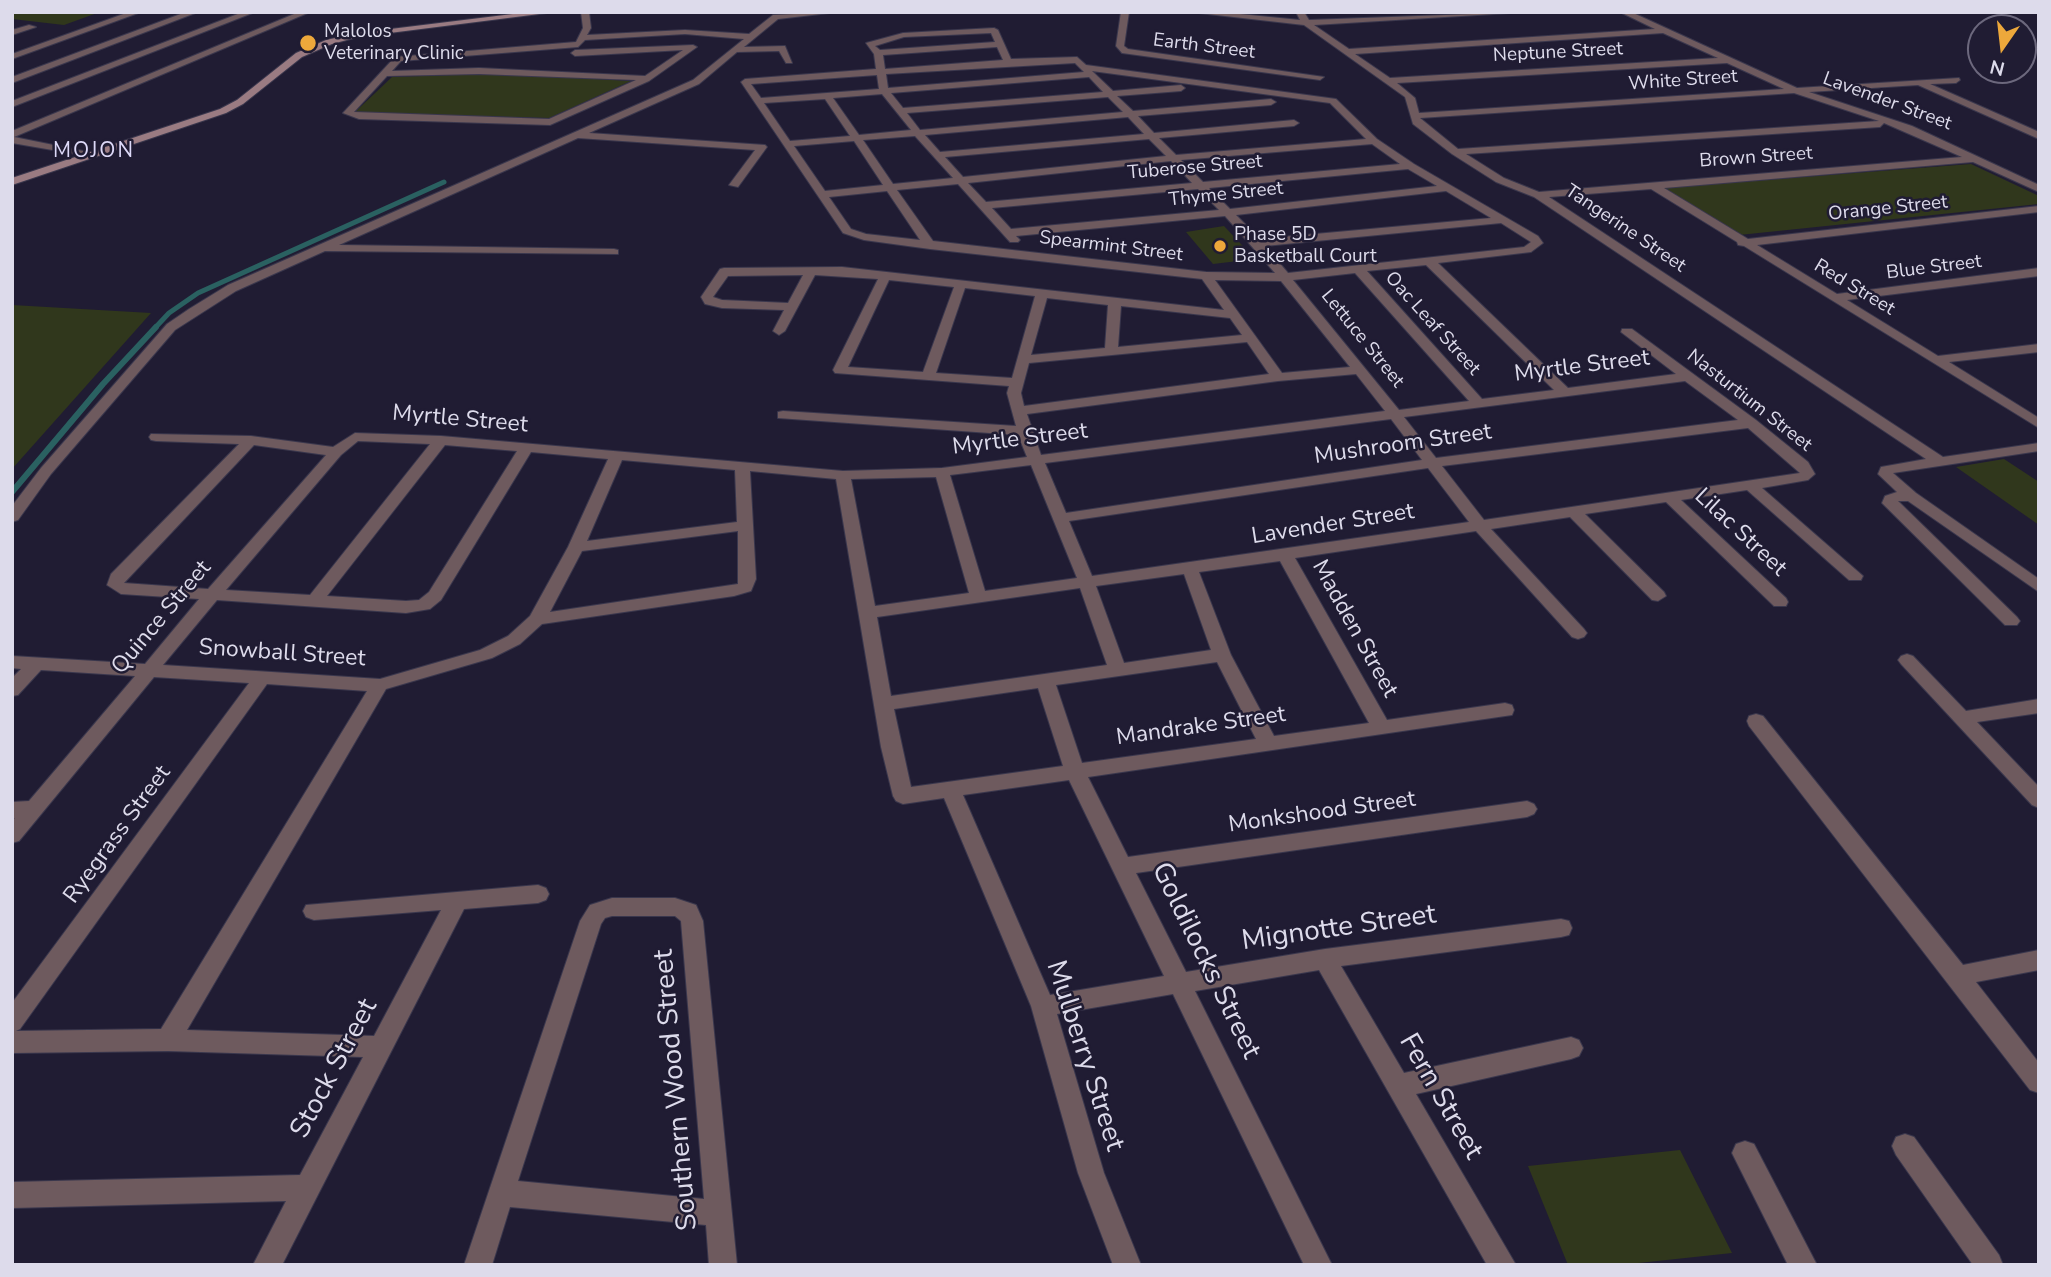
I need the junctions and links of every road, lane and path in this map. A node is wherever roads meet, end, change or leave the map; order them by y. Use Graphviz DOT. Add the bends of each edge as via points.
graph roads {
  1 [pos="137,12"];
  2 [pos="194,12"];
  3 [pos="251,12"];
  4 [pos="306,12"];
  5 [pos="551,12"];
  6 [pos="585,12"];
  7 [pos="834,12"];
  8 [pos="1125,12"];
  9 [pos="1194,12"];
  10 [pos="1300,12"];
  11 [pos="1523,12"];
  12 [pos="1624,12"];
  13 [pos="778,15"];
  14 [pos="1306,23"];
  15 [pos="32,27"];
  16 [pos="1665,31"];
  17 [pos="12,33"];
  18 [pos="713,34"];
  19 [pos="751,37"];
  20 [pos="999,44"];
  21 [pos="578,45"];
  22 [pos="693,47"];
  23 [pos="735,50"];
  24 [pos="1345,52"];
  25 [pos="877,53"];
  26 [pos="12,57"];
  27 [pos="1731,60"];
  28 [pos="789,61"];
  29 [pos="1008,62"];
  30 [pos="882,71"];
  31 [pos="1089,71"];
  32 [pos="382,74"];
  33 [pos="559,74"];
  34 [pos="1320,77"];
  35 [pos="646,79"];
  36 [pos="12,80"];
  37 [pos="1956,80"];
  38 [pos="1386,81"];
  39 [pos="1917,82"];
  40 [pos="1219,85"];
  41 [pos="884,90"];
  42 [pos="1260,91"];
  43 [pos="1796,91"];
  44 [pos="1111,92"];
  45 [pos="827,95"];
  46 [pos="761,101"];
  47 [pos="12,104"];
  48 [pos="901,111"];
  49 [pos="1131,113"];
  50 [pos="1413,116"];
  51 [pos="550,122"];
  52 [pos="1894,123"];
  53 [pos="1293,124"];
  54 [pos="593,126"];
  55 [pos="917,132"];
  56 [pos="574,135"];
  57 [pos="1153,135"];
  58 [pos="2039,136"];
  59 [pos="12,137"];
  60 [pos="856,138"];
  61 [pos="1374,141"];
  62 [pos="788,144"];
  63 [pos="1456,152"];
  64 [pos="89,155"];
  65 [pos="938,155"];
  66 [pos="1174,158"];
  67 [pos="1976,159"];
  68 [pos="1410,166"];
  69 [pos="962,180"];
  70 [pos="12,181"];
  71 [pos="1651,184"];
  72 [pos="734,185"];
  73 [pos="1200,185"];
  74 [pos="890,188"];
  75 [pos="1447,188"];
  76 [pos="2039,189"];
  77 [pos="821,195"];
  78 [pos="1538,195"];
  79 [pos="983,206"];
  80 [pos="2039,209"];
  81 [pos="1227,213"];
  82 [pos="1500,220"];
  83 [pos="1009,233"];
  84 [pos="1257,243"];
  85 [pos="1742,243"];
  86 [pos="930,246"];
  87 [pos="320,248"];
  88 [pos="614,253"];
  89 [pos="1025,254"];
  90 [pos="1429,261"];
  91 [pos="1358,269"];
  92 [pos="2039,272"];
  93 [pos="810,273"];
  94 [pos="885,276"];
  95 [pos="1206,276"];
  96 [pos="1285,277"];
  97 [pos="961,284"];
  98 [pos="1042,294"];
  99 [pos="1834,298"];
  100 [pos="1115,300"];
  101 [pos="791,307"];
  102 [pos="1234,315"];
  103 [pos="779,331"];
  104 [pos="1627,332"];
  105 [pos="1251,338"];
  106 [pos="2039,348"];
  107 [pos="1111,349"];
  108 [pos="1022,360"];
  109 [pos="1936,360"];
  110 [pos="1358,370"];
  111 [pos="928,375"];
  112 [pos="1278,377"];
  113 [pos="1687,377"];
  114 [pos="1016,382"];
  115 [pos="1564,392"];
  116 [pos="1479,404"];
  117 [pos="1017,411"];
  118 [pos="1394,412"];
  119 [pos="783,415"];
  120 [pos="1751,423"];
  121 [pos="2039,424"];
  122 [pos="1024,431"];
  123 [pos="355,436"];
  124 [pos="156,437"];
  125 [pos="251,440"];
  126 [pos="441,440"];
  127 [pos="2039,447"];
  128 [pos="526,449"];
  129 [pos="336,452"];
  130 [pos="616,457"];
  131 [pos="1938,460"];
  132 [pos="1038,461"];
  133 [pos="1433,463"];
  134 [pos="742,467"];
  135 [pos="942,472"];
  136 [pos="844,475"];
  137 [pos="1803,477"];
  138 [pos="1749,484"];
  139 [pos="1911,496"];
  140 [pos="1669,497"];
  141 [pos="1574,512"];
  142 [pos="12,517"];
  143 [pos="1061,518"];
  144 [pos="747,526"];
  145 [pos="1479,526"];
  146 [pos="576,547"];
  147 [pos="1285,555"];
  148 [pos="1190,569"];
  149 [pos="1855,576"];
  150 [pos="1086,581"];
  151 [pos="2039,587"];
  152 [pos="213,594"];
  153 [pos="978,596"];
  154 [pos="1658,596"];
  155 [pos="314,601"];
  156 [pos="1780,602"];
  157 [pos="869,612"];
  158 [pos="537,618"];
  159 [pos="2011,621"];
  160 [pos="1578,633"];
  161 [pos="1222,655"];
  162 [pos="1907,660"];
  163 [pos="12,662"];
  164 [pos="38,662"];
  165 [pos="1118,670"];
  166 [pos="150,671"];
  167 [pos="263,677"];
  168 [pos="1045,681"];
  169 [pos="380,685"];
  170 [pos="12,690"];
  171 [pos="884,704"];
  172 [pos="2039,706"];
  173 [pos="1505,710"];
  174 [pos="1962,718"];
  175 [pos="1756,721"];
  176 [pos="1381,727"];
  177 [pos="1268,743"];
  178 [pos="1074,769"];
  179 [pos="950,789"];
  180 [pos="2039,800"];
  181 [pos="34,808"];
  182 [pos="1527,809"];
  183 [pos="12,810"];
  184 [pos="12,835"];
  185 [pos="1124,866"];
  186 [pos="538,894"];
  187 [pos="456,902"];
  188 [pos="314,911"];
  189 [pos="1561,928"];
  190 [pos="1325,959"];
  191 [pos="2039,960"];
  192 [pos="1958,976"];
  193 [pos="1181,983"];
  194 [pos="1043,1006"];
  195 [pos="12,1022"];
  196 [pos="168,1040"];
  197 [pos="12,1042"];
  198 [pos="379,1047"];
  199 [pos="1571,1048"];
  200 [pos="2039,1082"];
  201 [pos="1399,1087"];
  202 [pos="1905,1146"];
  203 [pos="1745,1153"];
  204 [pos="306,1188"];
  205 [pos="503,1193"];
  206 [pos="12,1195"];
  207 [pos="717,1213"];
  208 [pos="267,1265"];
  209 [pos="478,1265"];
  210 [pos="723,1265"];
  211 [pos="1127,1265"];
  212 [pos="1318,1265"];
  213 [pos="1502,1265"];
  214 [pos="1803,1265"];
  215 [pos="1989,1265"];
  1 -- 26 [label="street"];
  2 -- 36 [label="street"];
  3 -- 47 [label="street"];
  4 -- 59 [label="street"];
  5 -- 64 [label="main road" via="329,42 299,55 223,111"];
  6 -- 21 [label="street" via="588,23"];
  7 -- 13 [label="street"];
  8 -- 34 [label="street, Earth Street" via="1120,47 1125,51"];
  9 -- 14 [label="street"];
  10 -- 14 [label="street"];
  11 -- 14 [label="street"];
  12 -- 16 [label="street"];
  13 -- 19 [label="street"];
  14 -- 24 [label="street, Tangerine Street"];
  15 -- 17 [label="street"];
  16 -- 24 [label="street"];
  16 -- 27 [label="street"];
  18 -- 19 [label="street"];
  18 -- 21 [label="street" via="685,32"];
  18 -- 22 [label="street"];
  19 -- 23 [label="street"];
  20 -- 25 [label="street"];
  20 -- 25 [label="street" via="993,30 903,35 869,43"];
  20 -- 29 [label="street"];
  21 -- 22 [label="street"];
  21 -- 32 [label="street" via="402,58"];
  21 -- 33 [label="street"];
  22 -- 35 [label="street"];
  23 -- 28 [label="street" via="782,48"];
  23 -- 54 [label="street" via="696,82"];
  24 -- 38 [label="street, Tangerine Street"];
  25 -- 30 [label="street"];
  27 -- 38 [label="street, Neptune Street"];
  27 -- 43 [label="street"];
  29 -- 30 [label="street"];
  29 -- 31 [label="street, Lettuce Street" via="1068,59 1077,60"];
  30 -- 41 [label="street"];
  30 -- 46 [label="street" via="746,82"];
  31 -- 40 [label="street"];
  31 -- 41 [label="street"];
  31 -- 44 [label="street, Lettuce Street"];
  32 -- 33 [label="street"];
  32 -- 51 [label="street" via="350,115"];
  33 -- 35 [label="street"];
  35 -- 51 [label="street"];
  37 -- 39 [label="street, White Street"];
  38 -- 50 [label="street, Tangerine Street" via="1412,100"];
  39 -- 43 [label="street, White Street"];
  39 -- 58 [label="street"];
  40 -- 42 [label="street"];
  40 -- 44 [label="street"];
  41 -- 45 [label="street"];
  41 -- 48 [label="street"];
  42 -- 53 [label="street"];
  42 -- 61 [label="street" via="1333,101"];
  43 -- 50 [label="street, White Street"];
  43 -- 52 [label="street, Lavender Street"];
  44 -- 48 [label="street"];
  44 -- 49 [label="street, Lettuce Street"];
  45 -- 46 [label="street"];
  45 -- 60 [label="street"];
  46 -- 62 [label="street"];
  48 -- 55 [label="street"];
  49 -- 53 [label="street"];
  49 -- 55 [label="street"];
  49 -- 57 [label="street, Lettuce Street"];
  50 -- 63 [label="street, Tangerine Street"];
  51 -- 54 [label="street"];
  52 -- 63 [label="street"];
  52 -- 67 [label="street, Lavender Street"];
  53 -- 57 [label="street"];
  53 -- 61 [label="street"];
  53 -- 66 [label="street"];
  54 -- 56 [label="street"];
  55 -- 60 [label="street"];
  55 -- 65 [label="street"];
  56 -- 72 [label="street" via="762,146"];
  56 -- 87 [label="street"];
  57 -- 65 [label="street"];
  57 -- 66 [label="street, Lettuce Street"];
  59 -- 64 [label="street"];
  60 -- 62 [label="street"];
  60 -- 74 [label="street"];
  61 -- 68 [label="street"];
  62 -- 77 [label="street"];
  63 -- 78 [label="street, Tangerine Street" via="1500,180"];
  64 -- 70 [label="main road"];
  65 -- 69 [label="street"];
  66 -- 69 [label="street"];
  66 -- 73 [label="street, Lettuce Street"];
  67 -- 71 [label="street, Brown Street"];
  67 -- 76 [label="street, Lavender Street"];
  68 -- 73 [label="street, Tuberose Street"];
  68 -- 75 [label="street"];
  69 -- 74 [label="street"];
  69 -- 79 [label="street"];
  71 -- 78 [label="street, Brown Street"];
  71 -- 85 [label="street, Red Street"];
  73 -- 79 [label="street, Tuberose Street"];
  73 -- 81 [label="street, Lettuce Street"];
  74 -- 77 [label="street"];
  74 -- 86 [label="street"];
  75 -- 81 [label="street, Thyme Street"];
  75 -- 82 [label="street"];
  77 -- 86 [label="street, Spearmint Street" via="851,234"];
  78 -- 131 [label="street, Tangerine Street"];
  79 -- 83 [label="street"];
  80 -- 85 [label="street, Orange Street"];
  81 -- 83 [label="street, Thyme Street"];
  81 -- 84 [label="street, Lettuce Street"];
  82 -- 84 [label="street"];
  82 -- 90 [label="street, Spearmint Street" via="1537,243"];
  83 -- 89 [label="street"];
  84 -- 96 [label="street, Lettuce Street"];
  85 -- 99 [label="street, Red Street"];
  86 -- 89 [label="street, Spearmint Street"];
  87 -- 88 [label="street"];
  87 -- 142 [label="street" via="232,288 171,327"];
  89 -- 95 [label="street, Spearmint Street"];
  90 -- 91 [label="street, Spearmint Street"];
  90 -- 115 [label="street"];
  91 -- 96 [label="street, Spearmint Street"];
  91 -- 116 [label="street, Oac Leaf Street"];
  92 -- 99 [label="street, Blue Street"];
  93 -- 94 [label="street"];
  93 -- 101 [label="street"];
  93 -- 101 [label="street" via="724,272 707,296 722,304"];
  94 -- 97 [label="street"];
  94 -- 111 [label="street" via="840,370"];
  95 -- 96 [label="street, Spearmint Street"];
  95 -- 102 [label="street"];
  96 -- 110 [label="street, Lettuce Street"];
  97 -- 98 [label="street"];
  97 -- 111 [label="street"];
  98 -- 100 [label="street"];
  98 -- 108 [label="street"];
  99 -- 109 [label="street, Red Street"];
  100 -- 102 [label="street"];
  100 -- 107 [label="street"];
  101 -- 103 [label="street"];
  102 -- 105 [label="street"];
  104 -- 113 [label="street, Nasturtium Street"];
  105 -- 107 [label="street"];
  105 -- 112 [label="street"];
  106 -- 109 [label="street"];
  107 -- 108 [label="street"];
  108 -- 114 [label="street"];
  109 -- 121 [label="street, Red Street"];
  110 -- 112 [label="street"];
  110 -- 118 [label="street, Lettuce Street"];
  111 -- 114 [label="street"];
  112 -- 117 [label="street"];
  113 -- 115 [label="street, Myrtle Street"];
  113 -- 120 [label="street, Nasturtium Street"];
  114 -- 117 [label="street"];
  115 -- 116 [label="street, Myrtle Street"];
  116 -- 118 [label="street, Myrtle Street"];
  117 -- 122 [label="street"];
  118 -- 132 [label="street, Myrtle Street"];
  118 -- 133 [label="street, Lettuce Street"];
  119 -- 122 [label="street"];
  120 -- 133 [label="street, Mushroom Street"];
  120 -- 137 [label="street, Nasturtium Street" via="1803,465 1808,474"];
  122 -- 132 [label="street"];
  123 -- 126 [label="street, Myrtle Street"];
  123 -- 129 [label="street, Quince Street"];
  124 -- 125 [label="street"];
  125 -- 129 [label="street"];
  125 -- 152 [label="street" via="115,585"];
  126 -- 128 [label="street, Myrtle Street"];
  126 -- 155 [label="street"];
  127 -- 131 [label="street"];
  128 -- 130 [label="street, Myrtle Street"];
  128 -- 155 [label="street" via="435,596 424,605"];
  129 -- 152 [label="street, Quince Street"];
  130 -- 134 [label="street, Myrtle Street"];
  130 -- 146 [label="street"];
  131 -- 139 [label="street" via="1886,470"];
  132 -- 135 [label="street, Myrtle Street"];
  132 -- 143 [label="street"];
  133 -- 143 [label="street, Mushroom Street"];
  133 -- 145 [label="street, Lettuce Street"];
  134 -- 136 [label="street, Myrtle Street"];
  134 -- 144 [label="street"];
  135 -- 136 [label="street, Myrtle Street"];
  135 -- 153 [label="street"];
  136 -- 157 [label="street"];
  137 -- 138 [label="street, Lavender Street"];
  138 -- 140 [label="street, Lavender Street"];
  138 -- 149 [label="street"];
  139 -- 151 [label="street"];
  139 -- 159 [label="street" via="1895,497 1890,503"];
  140 -- 141 [label="street, Lavender Street"];
  140 -- 156 [label="street, Lilac Street"];
  141 -- 145 [label="street, Lavender Street"];
  141 -- 154 [label="street"];
  143 -- 150 [label="street"];
  144 -- 146 [label="street"];
  144 -- 158 [label="street" via="745,587"];
  145 -- 147 [label="street, Lavender Street"];
  145 -- 160 [label="street, Lettuce Street"];
  146 -- 158 [label="street"];
  147 -- 148 [label="street, Lavender Street"];
  147 -- 176 [label="street, Madden Street"];
  148 -- 150 [label="street, Lavender Street"];
  148 -- 161 [label="street"];
  150 -- 153 [label="street, Lavender Street"];
  150 -- 165 [label="street"];
  152 -- 155 [label="street"];
  152 -- 166 [label="street, Quince Street"];
  153 -- 157 [label="street, Lavender Street"];
  157 -- 171 [label="street"];
  158 -- 169 [label="street, Snowball Street" via="501,648"];
  161 -- 165 [label="street"];
  161 -- 177 [label="street"];
  162 -- 174 [label="street"];
  163 -- 164 [label="street, Snowball Street"];
  164 -- 166 [label="street, Snowball Street"];
  164 -- 170 [label="street"];
  165 -- 168 [label="street"];
  166 -- 167 [label="street, Snowball Street"];
  166 -- 181 [label="street, Quince Street"];
  167 -- 169 [label="street, Snowball Street"];
  167 -- 195 [label="street, Ryegrass Street"];
  168 -- 171 [label="street"];
  168 -- 178 [label="street, Goldilocks Street"];
  169 -- 196 [label="street"];
  171 -- 179 [label="street, Mandrake Street" via="903,796"];
  172 -- 174 [label="street"];
  173 -- 176 [label="street, Mandrake Street"];
  174 -- 180 [label="street"];
  175 -- 192 [label="street"];
  176 -- 177 [label="street, Mandrake Street"];
  177 -- 178 [label="street, Mandrake Street"];
  178 -- 179 [label="street, Mandrake Street"];
  178 -- 185 [label="street, Goldilocks Street"];
  179 -- 194 [label="street, Mulberry Street"];
  181 -- 183 [label="street"];
  181 -- 184 [label="street, Quince Street"];
  182 -- 185 [label="street, Monkshood Street"];
  185 -- 193 [label="street, Goldilocks Street"];
  186 -- 187 [label="street"];
  187 -- 188 [label="street"];
  187 -- 198 [label="street, Stock Street"];
  189 -- 190 [label="street, Mignotte Street"];
  190 -- 193 [label="street, Mignotte Street"];
  190 -- 201 [label="street, Fern Street"];
  191 -- 192 [label="street"];
  192 -- 200 [label="street"];
  193 -- 194 [label="street, Mignotte Street"];
  193 -- 212 [label="street, Goldilocks Street"];
  194 -- 211 [label="street, Mulberry Street" via="1091,1173"];
  196 -- 197 [label="street"];
  196 -- 198 [label="street"];
  198 -- 204 [label="street, Stock Street"];
  199 -- 201 [label="street"];
  201 -- 213 [label="street, Fern Street"];
  202 -- 215 [label="street"];
  203 -- 214 [label="street"];
  204 -- 206 [label="street"];
  204 -- 208 [label="street, Stock Street"];
  205 -- 207 [label="street"];
  205 -- 207 [label="street, Southern Wood Street" via="591,921 598,911 612,907 675,907 688,911 692,921"];
  205 -- 209 [label="street"];
  207 -- 210 [label="street, Southern Wood Street"];
}
